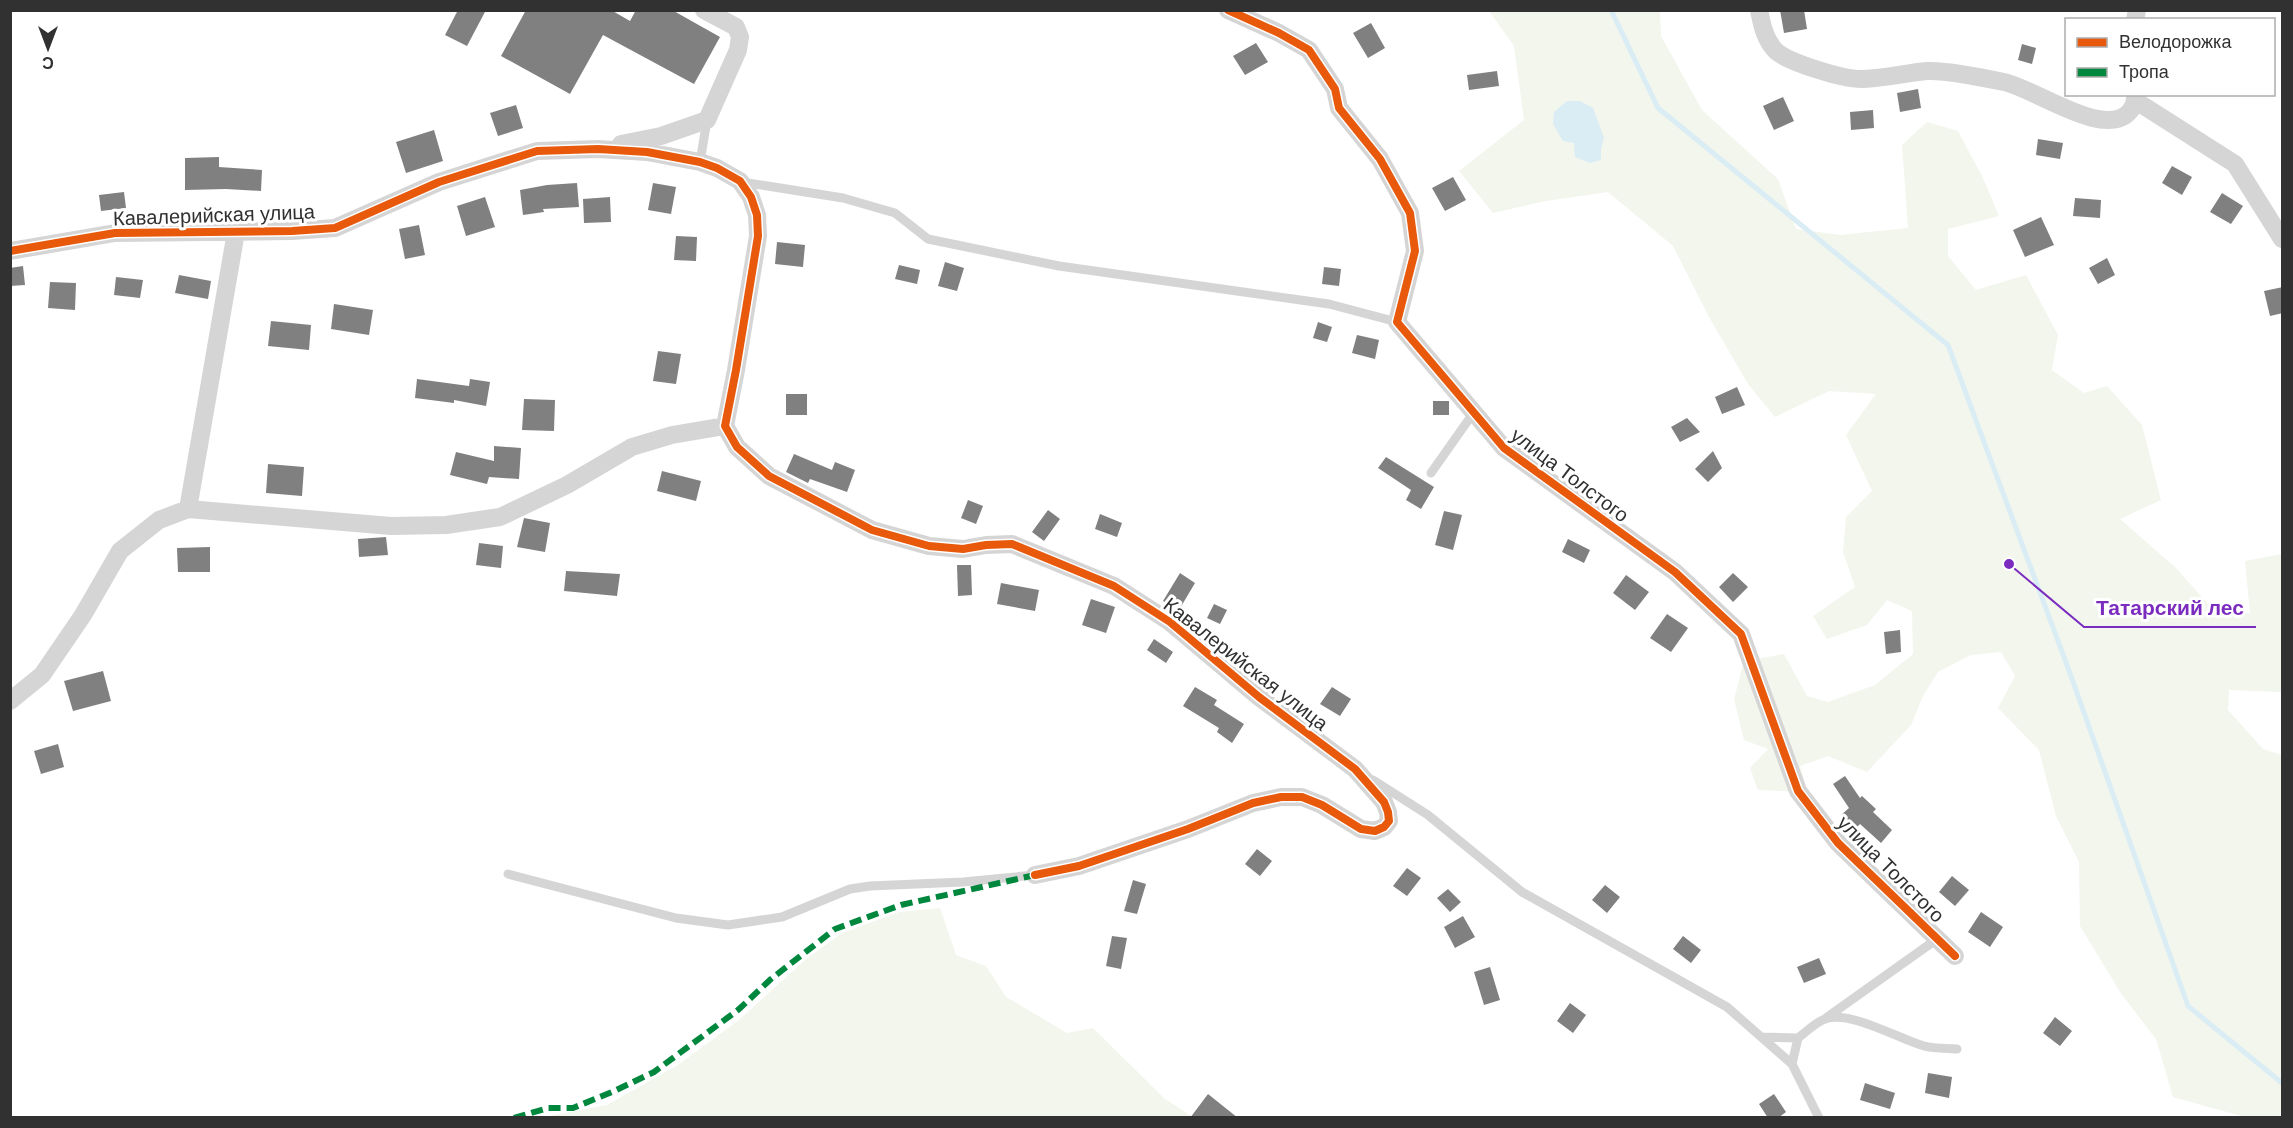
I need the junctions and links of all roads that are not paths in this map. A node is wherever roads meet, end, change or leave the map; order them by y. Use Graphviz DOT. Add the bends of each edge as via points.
graph roads {
  1 [pos="704,10"];
  2 [pos="1228,10"];
  3 [pos="1759,10"];
  4 [pos="2135,98"];
  5 [pos="707,120"];
  6 [pos="598,149"];
  7 [pos="700,162"];
  8 [pos="740,181"];
  9 [pos="236,232"];
  10 [pos="2283,239"];
  11 [pos="10,250"];
  12 [pos="1397,322"];
  13 [pos="1474,412"];
  14 [pos="725,426"];
  15 [pos="1431,473"];
  16 [pos="188,509"];
  17 [pos="10,701"];
  18 [pos="1355,770"];
  19 [pos="508,874"];
  20 [pos="1035,875"];
  21 [pos="1937,939"];
  22 [pos="1955,956"];
  23 [pos="1826,1018"];
  24 [pos="1762,1037"];
  25 [pos="1798,1038"];
  26 [pos="1958,1049"];
  27 [pos="1792,1064"];
  28 [pos="1819,1118"];
  1 -- 5 [label="street" via="736,27 740,37"];
  2 -- 12 [label="street" via="1309,50 1335,89 1339,108 1380,159 1410,213 1414,251"];
  3 -- 4 [label="street" via="1765,36 1777,52 1825,73 1861,79 1929,71 2006,82 2092,119 2113,122 2124,118"];
  4 -- 10 [label="street" via="2235,164"];
  5 -- 6 [label="street" via="661,136"];
  5 -- 7 [label="lane"];
  6 -- 7 [label="street, Кавалерийская улица" via="647,152"];
  6 -- 9 [label="street, Кавалерийская улица" via="537,151 439,182 335,228"];
  7 -- 8 [label="street, Кавалерийская улица"];
  8 -- 12 [label="lane" via="843,198 895,213 928,240 1059,266 1329,303"];
  8 -- 14 [label="street" via="757,214 758,236"];
  9 -- 11 [label="street, Кавалерийская улица" via="115,233"];
  9 -- 16 [label="street"];
  12 -- 13 [label="street, улица Толстого"];
  13 -- 15 [label="lane"];
  13 -- 21 [label="street, улица Толстого" via="1504,448 1675,572 1741,634 1798,791 1838,843"];
  14 -- 16 [label="street" via="632,447 567,485 500,517 446,525 391,526"];
  14 -- 18 [label="street, Кавалерийская улица" via="737,447 769,476 872,530 929,546 963,549 1012,544 1114,586 1170,622"];
  16 -- 17 [label="street" via="159,520 120,551 42,675"];
  18 -- 20 [label="street, Кавалерийская улица" via="1384,802 1388,812 1389,821 1375,831 1361,829 1302,797 1281,797 1253,803 1090,862"];
  18 -- 24 [label="lane" via="1428,815 1521,892 1727,1007"];
  19 -- 20 [label="lane" via="676,918 728,925 782,917 850,889"];
  21 -- 22 [label="street, улица Толстого"];
  21 -- 23 [label="lane"];
  23 -- 25 [label="lane"];
  23 -- 26 [label="lane" via="1851,1019 1928,1047"];
  24 -- 25 [label="lane"];
  24 -- 27 [label="lane"];
  25 -- 27 [label="lane"];
  27 -- 28 [label="lane"];
}
